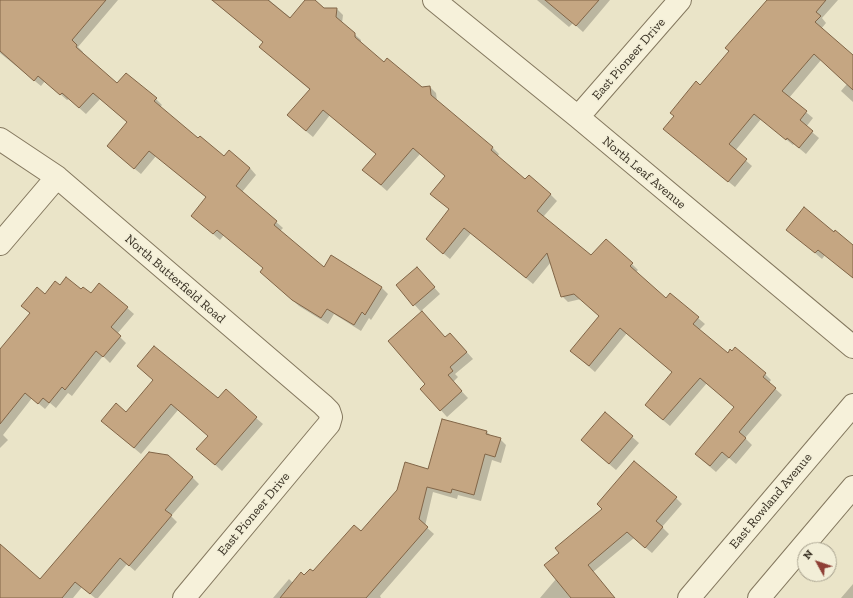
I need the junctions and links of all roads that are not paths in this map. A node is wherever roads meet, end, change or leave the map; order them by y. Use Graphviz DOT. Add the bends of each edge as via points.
graph roads {
  1 [pos="434,0"];
  2 [pos="680,0"];
  3 [pos="578,117"];
  4 [pos="0,139"];
  5 [pos="57,177"];
  6 [pos="0,244"];
  7 [pos="853,347"];
  8 [pos="853,404"];
  9 [pos="324,431"];
  10 [pos="853,487"];
  11 [pos="184,598"];
  12 [pos="689,598"];
  13 [pos="759,598"];
  1 -- 3 [label="street, North Leaf Avenue"];
  2 -- 3 [label="street, East Pioneer Drive"];
  3 -- 7 [label="street, North Leaf Avenue"];
  4 -- 5 [label="street, North Butterfield Road"];
  5 -- 6 [label="street"];
  5 -- 9 [label="street, North Butterfield Road" via="323,405 331,417"];
  8 -- 12 [label="street, East Rowland Avenue"];
  9 -- 11 [label="street, East Pioneer Drive"];
  10 -- 13 [label="street"];
}
